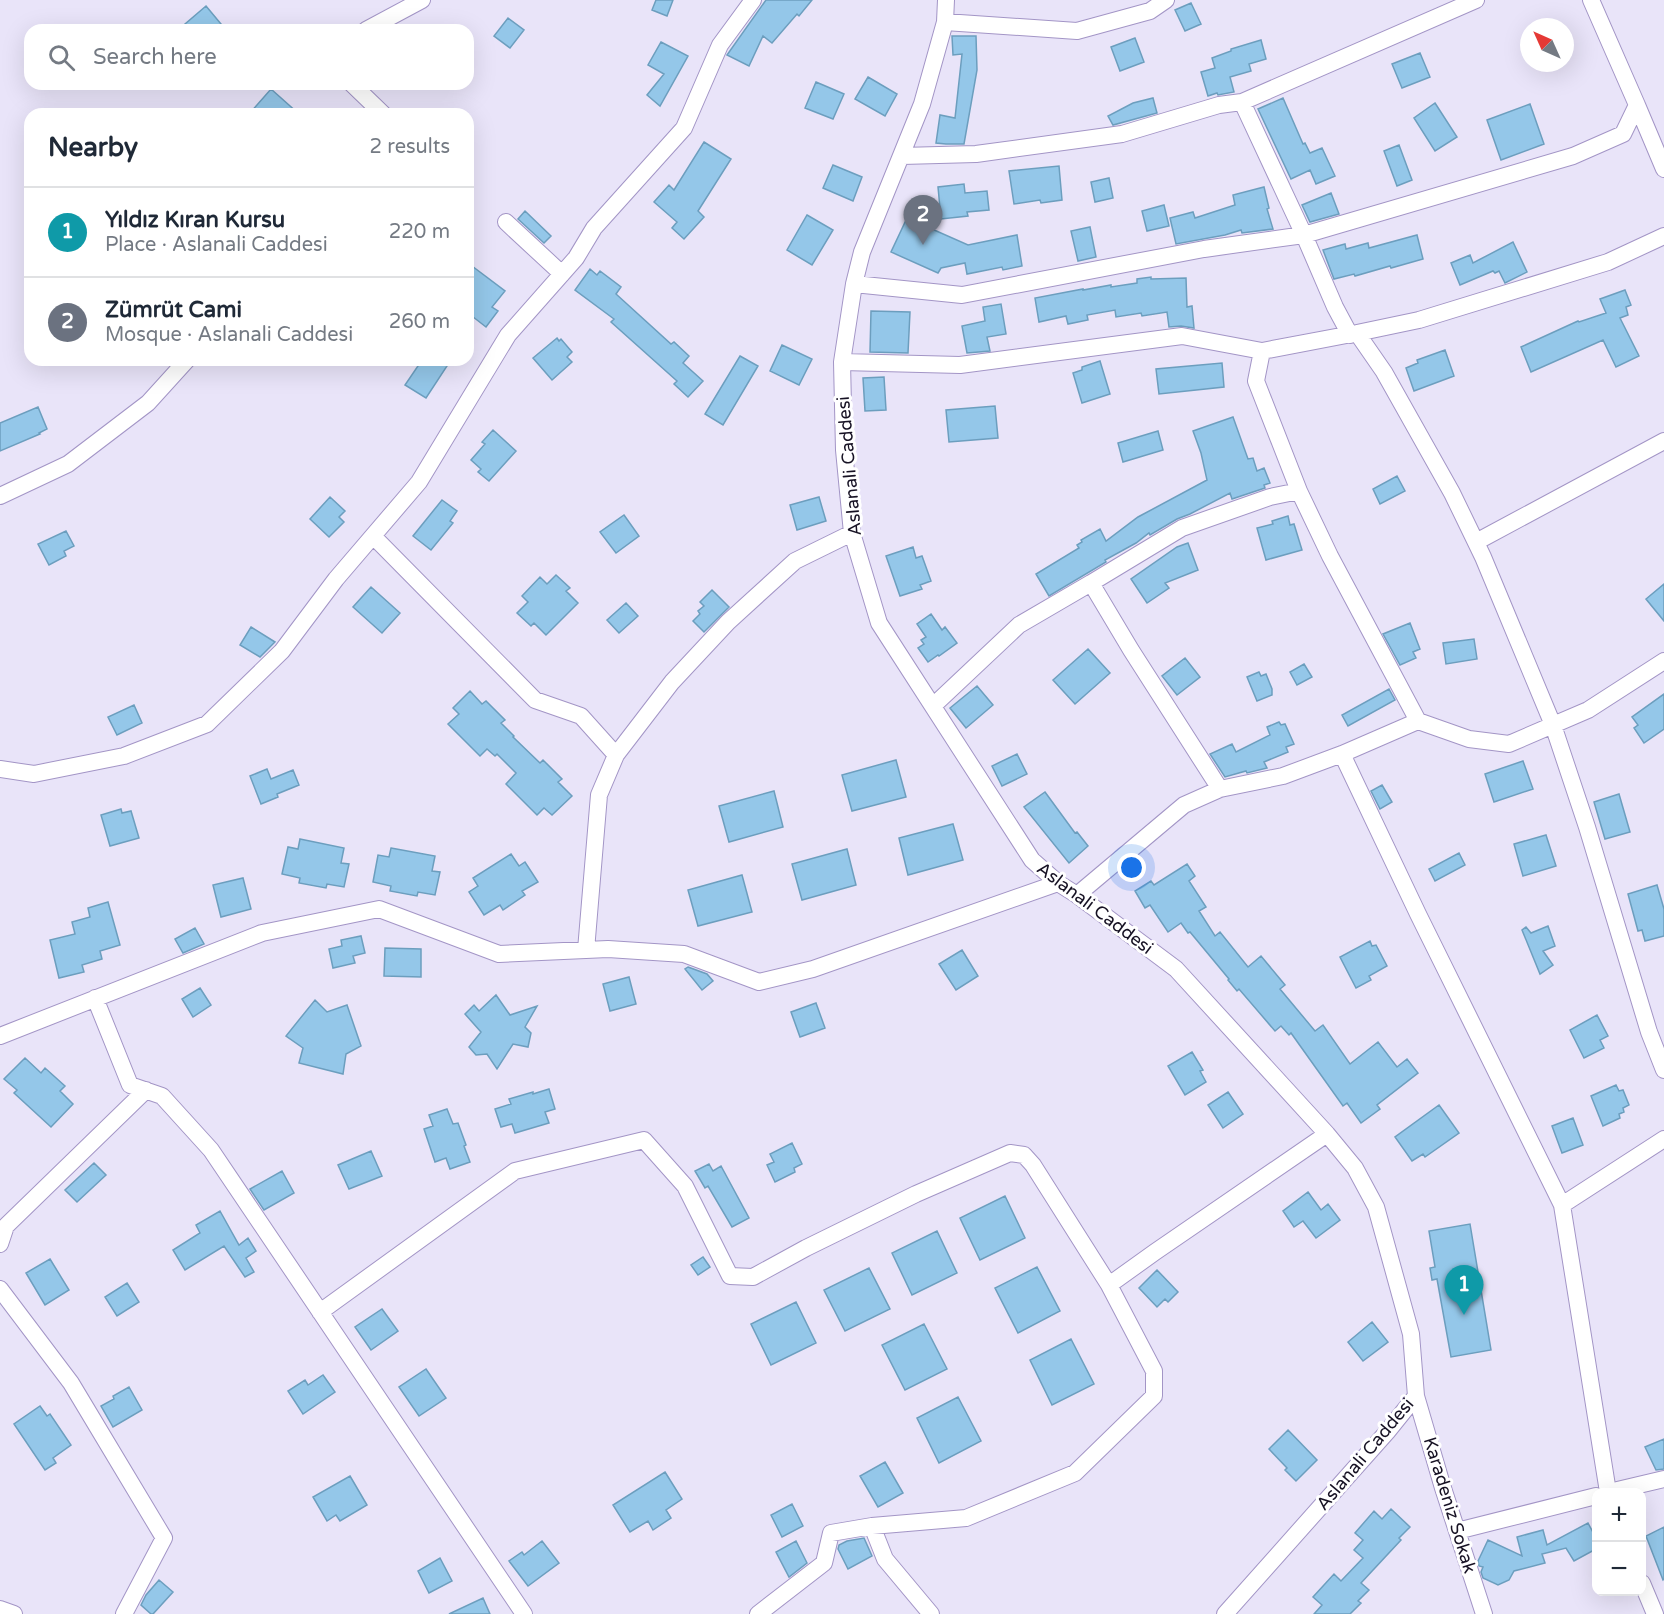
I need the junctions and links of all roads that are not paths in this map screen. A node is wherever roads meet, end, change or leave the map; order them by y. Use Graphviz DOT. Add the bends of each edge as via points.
graph roads {
  1 [pos="422,0"];
  2 [pos="753,0"];
  3 [pos="946,0"];
  4 [pos="1166,0"];
  5 [pos="1476,0"];
  6 [pos="1591,0"];
  7 [pos="945,22"];
  8 [pos="377,24"];
  9 [pos="358,90"];
  10 [pos="1242,102"];
  11 [pos="1637,105"];
  12 [pos="377,108"];
  13 [pos="902,156"];
  14 [pos="1664,169"];
  15 [pos="506,222"];
  16 [pos="1304,235"];
  17 [pos="1664,237"];
  18 [pos="562,274"];
  19 [pos="854,284"];
  20 [pos="1354,334"];
  21 [pos="1262,351"];
  22 [pos="842,362"];
  23 [pos="182,366"];
  24 [pos="1664,441"];
  25 [pos="1299,491"];
  26 [pos="0,496"];
  27 [pos="852,533"];
  28 [pos="373,536"];
  29 [pos="1476,542"];
  30 [pos="1091,583"];
  31 [pos="1664,661"];
  32 [pos="933,705"];
  33 [pos="1418,721"];
  34 [pos="1553,725"];
  35 [pos="1342,754"];
  36 [pos="616,755"];
  37 [pos="0,769"];
  38 [pos="1220,789"];
  39 [pos="1058,883"];
  40 [pos="1077,895"];
  41 [pos="586,950"];
  42 [pos="95,998"];
  43 [pos="0,1036"];
  44 [pos="1664,1070"];
  45 [pos="146,1090"];
  46 [pos="1327,1134"];
  47 [pos="1664,1139"];
  48 [pos="1562,1205"];
  49 [pos="0,1244"];
  50 [pos="1109,1285"];
  51 [pos="0,1288"];
  52 [pos="320,1312"];
  53 [pos="1416,1396"];
  54 [pos="1664,1479"];
  55 [pos="1608,1488"];
  56 [pos="1626,1488"];
  57 [pos="1592,1497"];
  58 [pos="872,1526"];
  59 [pos="1457,1531"];
  60 [pos="1646,1594"];
  61 [pos="0,1609"];
  62 [pos="14,1614"];
  63 [pos="124,1614"];
  64 [pos="524,1614"];
  65 [pos="758,1614"];
  66 [pos="931,1614"];
  67 [pos="1225,1614"];
  68 [pos="1484,1614"];
  69 [pos="1655,1614"];
  1 -- 8 [label="street"];
  2 -- 18 [label="street" via="720,45 684,128 594,228"];
  3 -- 7 [label="street, Aslanali Caddesi"];
  4 -- 7 [label="street" via="1150,11 1077,31"];
  5 -- 10 [label="street"];
  6 -- 11 [label="street"];
  7 -- 13 [label="street, Aslanali Caddesi" via="922,104"];
  9 -- 12 [label="street"];
  10 -- 13 [label="street" via="1122,134 976,154"];
  10 -- 16 [label="street"];
  11 -- 14 [label="street"];
  11 -- 16 [label="street" via="1623,134 1573,156"];
  13 -- 19 [label="street, Aslanali Caddesi" via="862,252"];
  15 -- 18 [label="street"];
  16 -- 19 [label="street" via="1204,249 962,295"];
  16 -- 20 [label="street" via="1335,307"];
  17 -- 20 [label="street" via="1608,262 1419,320"];
  18 -- 28 [label="street" via="508,335 419,482"];
  19 -- 22 [label="street, Aslanali Caddesi"];
  20 -- 21 [label="street"];
  20 -- 29 [label="street" via="1384,372"];
  21 -- 22 [label="street" via="1182,336 960,365"];
  21 -- 25 [label="street" via="1256,381"];
  22 -- 27 [label="street, Aslanali Caddesi" via="844,450"];
  23 -- 26 [label="street" via="148,403 68,464"];
  24 -- 29 [label="street"];
  25 -- 30 [label="street" via="1270,497 1182,528"];
  25 -- 33 [label="street"];
  27 -- 32 [label="street, Aslanali Caddesi" via="879,623"];
  27 -- 36 [label="street" via="795,561 728,622 672,682"];
  28 -- 36 [label="street" via="535,700 581,716"];
  28 -- 37 [label="street" via="282,651 207,724 124,756 34,774"];
  29 -- 34 [label="street"];
  30 -- 32 [label="street" via="1019,626"];
  30 -- 38 [label="street"];
  31 -- 34 [label="street" via="1588,710"];
  32 -- 39 [label="street, Aslanali Caddesi" via="1032,860"];
  33 -- 34 [label="street" via="1469,739 1509,744"];
  33 -- 35 [label="street"];
  34 -- 44 [label="street"];
  35 -- 38 [label="street" via="1283,776"];
  35 -- 48 [label="street"];
  36 -- 41 [label="street" via="599,795"];
  38 -- 40 [label="street" via="1184,805"];
  39 -- 40 [label="street, Aslanali Caddesi"];
  39 -- 41 [label="street" via="813,969 759,982 684,954"];
  40 -- 46 [label="street, Aslanali Caddesi" via="1176,969"];
  41 -- 42 [label="street" via="499,954 379,909 262,933"];
  42 -- 43 [label="street"];
  42 -- 45 [label="street" via="130,1085"];
  45 -- 49 [label="street" via="6,1226"];
  45 -- 52 [label="street" via="162,1096 211,1150"];
  46 -- 50 [label="street"];
  46 -- 53 [label="street, Aslanali Caddesi" via="1355,1167 1376,1207 1411,1334"];
  47 -- 48 [label="street"];
  48 -- 55 [label="street"];
  50 -- 52 [label="street" via="1033,1165 1024,1155 1010,1153 916,1194 753,1278 730,1276 685,1186 644,1140 515,1170"];
  50 -- 58 [label="street" via="1154,1371 1154,1396 1075,1473 966,1518"];
  51 -- 63 [label="street" via="71,1383 164,1538"];
  52 -- 64 [label="street"];
  53 -- 59 [label="street, Karadeniz Sokak"];
  53 -- 67 [label="street, Aslanali Caddesi"];
  54 -- 56 [label="street"];
  57 -- 59 [label="street"];
  58 -- 65 [label="street" via="831,1533 824,1563"];
  58 -- 66 [label="street" via="885,1559"];
  59 -- 68 [label="street, Karadeniz Sokak"];
  60 -- 69 [label="street"];
  61 -- 62 [label="street"];
}
